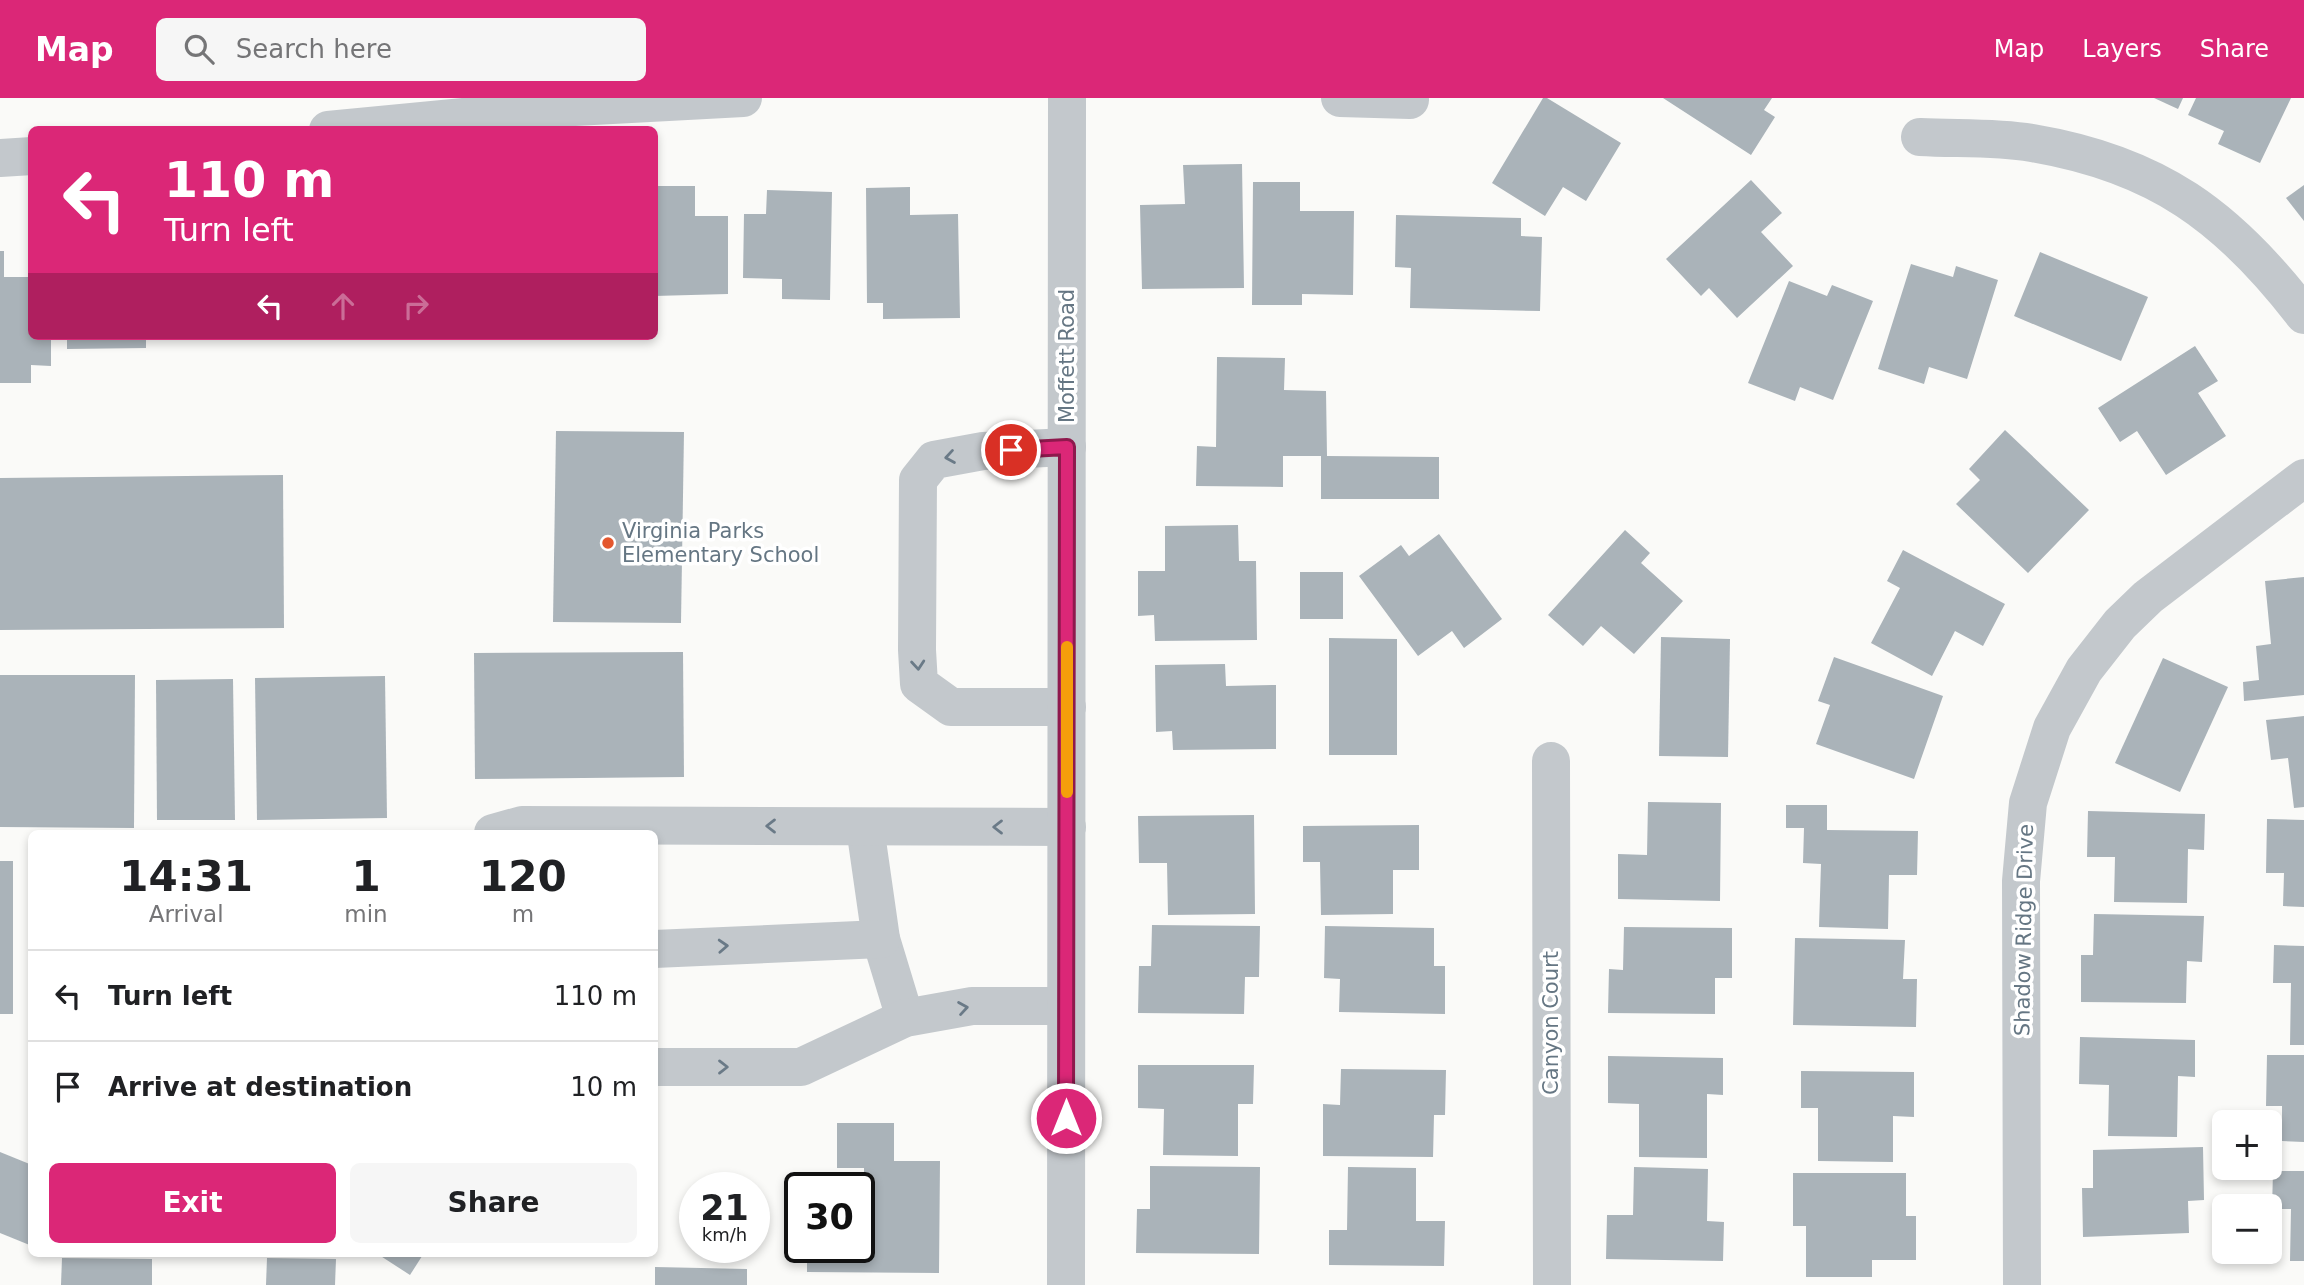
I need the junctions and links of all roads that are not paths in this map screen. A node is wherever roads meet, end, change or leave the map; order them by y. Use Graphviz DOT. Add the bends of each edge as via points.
graph roads {
  1 [pos="743,98"];
  2 [pos="1067,98"];
  3 [pos="1340,98"];
  4 [pos="1410,100"];
  5 [pos="369,126"];
  6 [pos="1920,137"];
  7 [pos="28,156"];
  8 [pos="0,158"];
  9 [pos="2304,315"];
  10 [pos="1067,447"];
  11 [pos="2304,478"];
  12 [pos="1067,706"];
  13 [pos="1550,761"];
  14 [pos="865,827"];
  15 [pos="1067,827"];
  16 [pos="504,830"];
  17 [pos="881,939"];
  18 [pos="658,949"];
  19 [pos="1066,1006"];
  20 [pos="905,1018"];
  21 [pos="658,1067"];
  22 [pos="1066,1285"];
  23 [pos="1552,1285"];
  24 [pos="2022,1285"];
  1 -- 5 [label="street" via="556,108"];
  2 -- 10 [label="street, Moffett Road"];
  3 -- 4 [label="street"];
  6 -- 9 [label="street" via="2029,142 2093,155 2147,176 2203,209 2248,248"];
  7 -- 8 [label="street"];
  10 -- 12 [label="street, Moffett Road"];
  10 -- 12 [label="street, one-way" via="934,460 918,480 917,650 919,684 951,707"];
  11 -- 24 [label="street, Shadow Ridge Drive" via="2148,597 2120,624 2084,670 2052,728 2028,803 2021,881"];
  12 -- 15 [label="street, Moffett Road"];
  13 -- 23 [label="street, Canyon Court"];
  15 -- 14 [label="street, one-way"];
  14 -- 16 [label="street, one-way" via="522,825"];
  14 -- 17 [label="street"];
  15 -- 19 [label="street, Moffett Road"];
  18 -- 17 [label="street, one-way"];
  17 -- 20 [label="street"];
  20 -- 19 [label="street, one-way" via="972,1006"];
  19 -- 22 [label="street, Moffett Road"];
  21 -- 20 [label="street, one-way" via="801,1067"];
}
